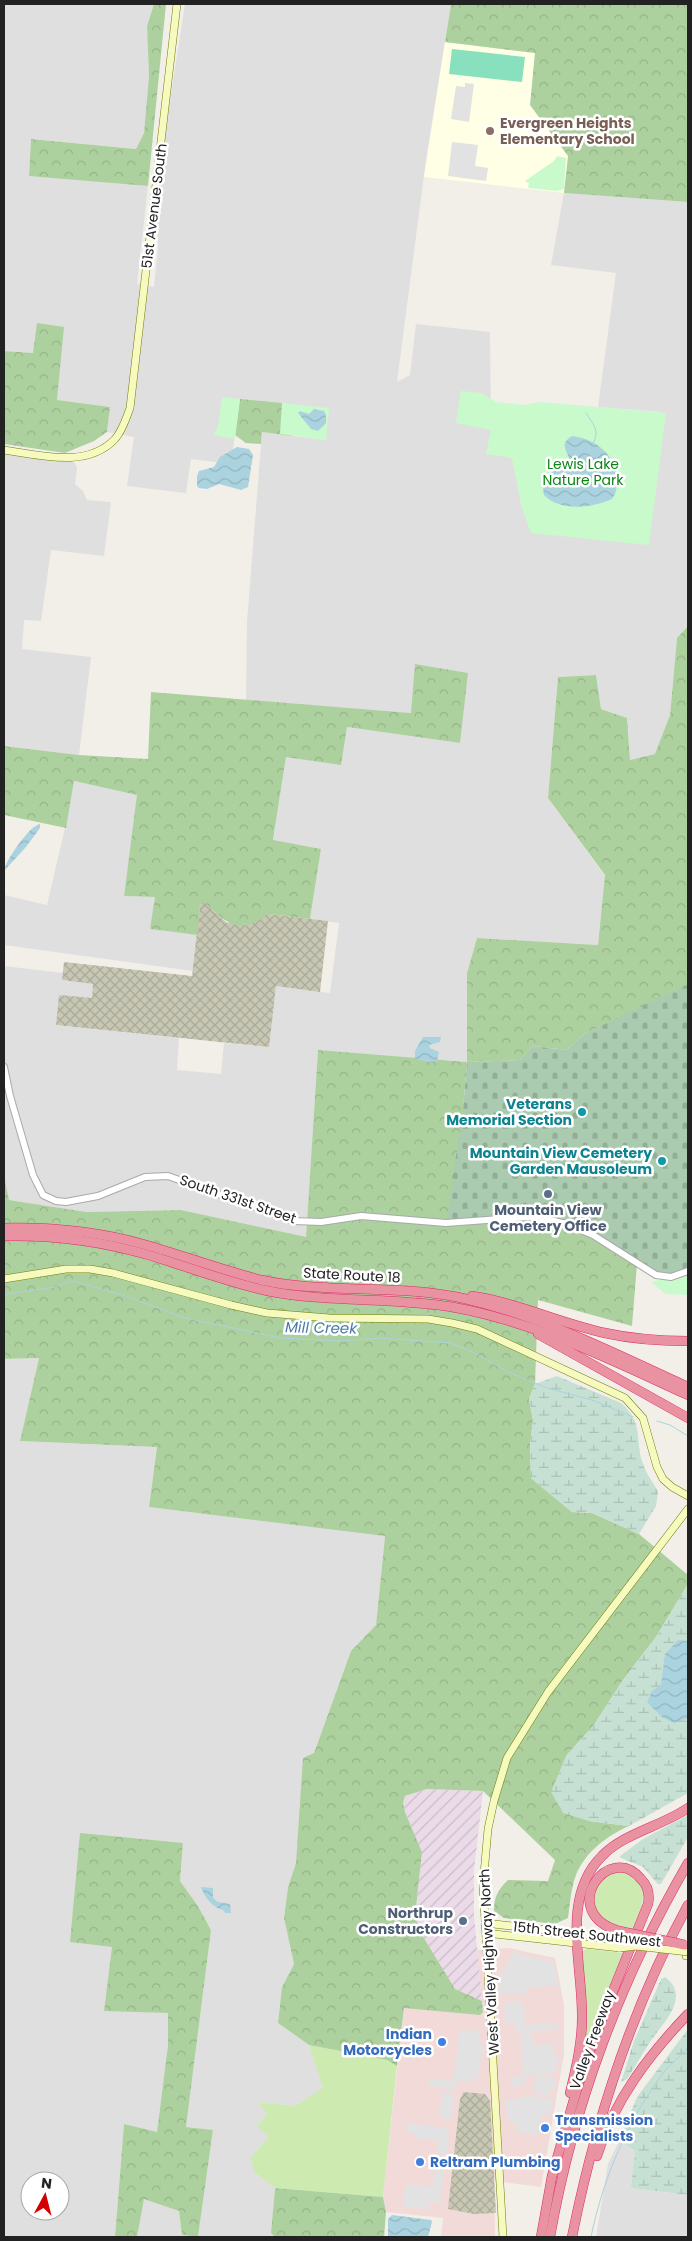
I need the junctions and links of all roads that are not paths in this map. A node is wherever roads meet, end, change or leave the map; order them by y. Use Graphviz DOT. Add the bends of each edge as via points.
graph roads {
  1 [pos="178,4"];
  2 [pos="4,450"];
  3 [pos="4,1067"];
  4 [pos="4,1228"];
  5 [pos="4,1236"];
  6 [pos="688,1271"];
  7 [pos="26,1275"];
  8 [pos="4,1279"];
  9 [pos="4,1283"];
  10 [pos="400,1291"];
  11 [pos="508,1321"];
  12 [pos="688,1341"];
  13 [pos="688,1387"];
  14 [pos="688,1395"];
  15 [pos="688,1418"];
  16 [pos="688,1496"];
  17 [pos="688,1509"];
  18 [pos="688,1808"];
  19 [pos="688,1863"];
  20 [pos="688,1905"];
  21 [pos="688,1912"];
  22 [pos="485,1923"];
  23 [pos="486,1933"];
  24 [pos="618,1934"];
  25 [pos="672,1934"];
  26 [pos="577,1939"];
  27 [pos="687,1951"];
  28 [pos="688,2014"];
  29 [pos="552,2176"];
  30 [pos="503,2237"];
  31 [pos="541,2237"];
  32 [pos="550,2237"];
  33 [pos="572,2237"];
  1 -- 2 [label="main road, 51st Avenue South" via="130,408 115,439 88,455 58,458"];
  3 -- 6 [label="street, South 331st Street" via="33,1175 43,1194 56,1202 98,1196 156,1175 178,1178 294,1221 321,1222 367,1216 446,1223 542,1218 593,1235 656,1275 671,1276"];
  4 -- 10 [label="highway, State Route 18" via="52,1229 116,1238 239,1274 292,1285"];
  5 -- 11 [label="highway, State Route 18" via="53,1237 117,1247 270,1291 453,1307"];
  7 -- 8 [label="main road"];
  7 -- 9 [label="main road"];
  7 -- 16 [label="main road" via="90,1269 267,1313 329,1318 428,1319 477,1329 625,1398 643,1418 663,1479"];
  10 -- 12 [label="highway" via="437,1290 483,1298 604,1333"];
  10 -- 13 [label="highway, State Route 18" via="456,1297 523,1316 558,1328"];
  11 -- 14 [label="highway, State Route 18" via="545,1331"];
  11 -- 15 [label="highway" via="571,1352"];
  17 -- 22 [label="main road, West Valley Highway North" via="548,1692 507,1758 494,1801 484,1856"];
  18 -- 26 [label="highway" via="617,1844 596,1862 584,1886 578,1912"];
  19 -- 32 [label="highway, Valley Freeway" via="649,1935 604,2042 571,2143"];
  20 -- 25 [label="highway"];
  21 -- 25 [label="highway"];
  22 -- 23 [label="main road, West Valley Highway North"];
  22 -- 26 [label="main road, 15th Street Southwest"];
  23 -- 26 [label="main road, 15th Street Southwest"];
  23 -- 30 [label="main road, West Valley Highway North"];
  24 -- 26 [label="main road, 15th Street Southwest"];
  24 -- 27 [label="highway, bridge"];
  24 -- 29 [label="highway" via="599,1922 589,1901 592,1886 600,1876 618,1868 631,1870 641,1878 648,1888 648,1904 592,2043"];
  25 -- 33 [label="highway" via="642,2002 611,2086"];
  26 -- 27 [label="main road, 15th Street Southwest, bridge" via="620,1948"];
  26 -- 29 [label="highway" via="582,2018 579,2047"];
  28 -- 33 [label="highway" via="643,2065 610,2122"];
  29 -- 31 [label="highway"];
}
